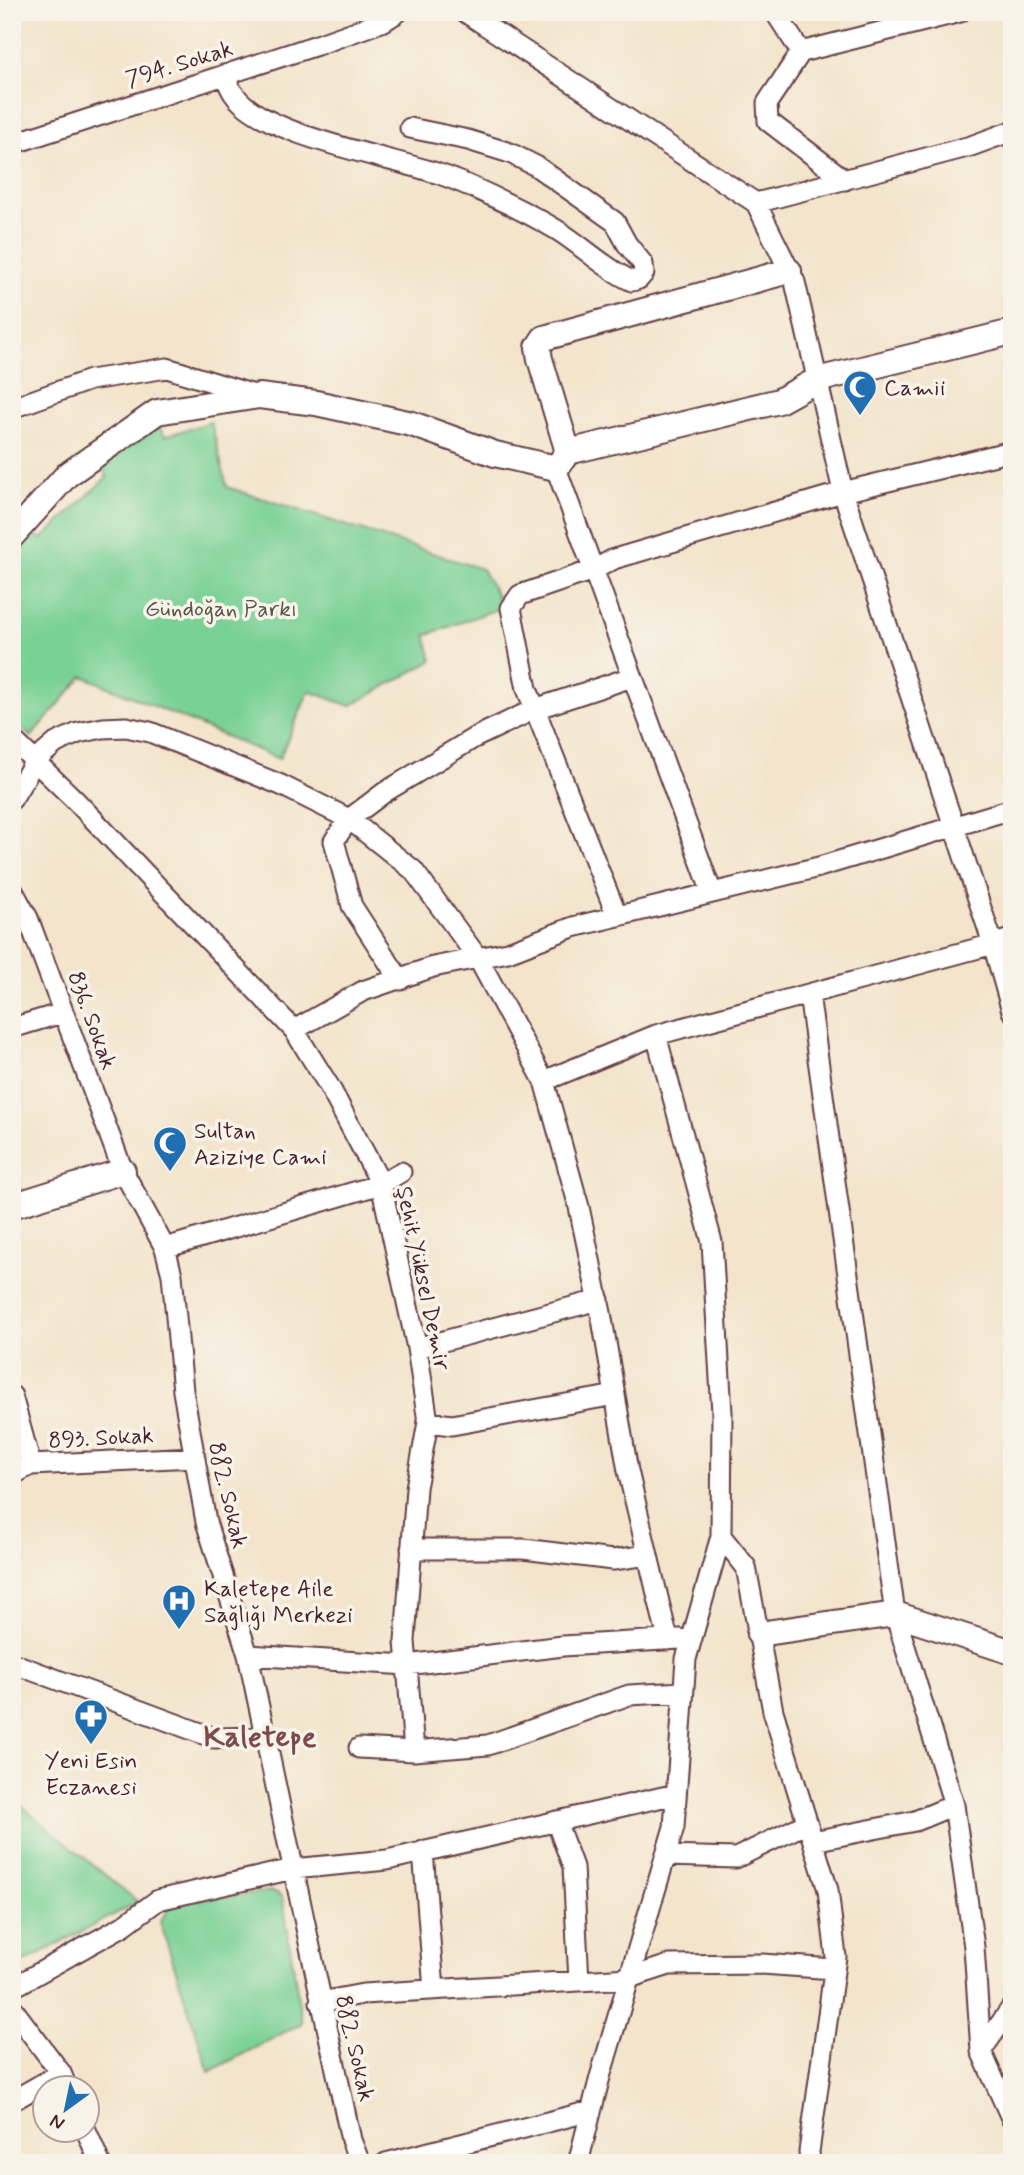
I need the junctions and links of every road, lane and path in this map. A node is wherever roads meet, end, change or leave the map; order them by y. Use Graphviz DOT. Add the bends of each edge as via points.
graph roads {
  1 [pos="398,12"];
  2 [pos="465,12"];
  3 [pos="775,12"];
  4 [pos="960,12"];
  5 [pos="801,51"];
  6 [pos="224,75"];
  7 [pos="410,128"];
  8 [pos="1012,131"];
  9 [pos="12,144"];
  10 [pos="845,180"];
  11 [pos="757,203"];
  12 [pos="789,271"];
  13 [pos="639,279"];
  14 [pos="660,308"];
  15 [pos="1012,332"];
  16 [pos="817,380"];
  17 [pos="259,396"];
  18 [pos="12,408"];
  19 [pos="1012,451"];
  20 [pos="562,460"];
  21 [pos="843,492"];
  22 [pos="12,536"];
  23 [pos="593,570"];
  24 [pos="632,677"];
  25 [pos="535,709"];
  26 [pos="12,739"];
  27 [pos="35,761"];
  28 [pos="12,799"];
  29 [pos="1012,809"];
  30 [pos="349,819"];
  31 [pos="953,826"];
  32 [pos="12,889"];
  33 [pos="712,893"];
  34 [pos="617,916"];
  35 [pos="1003,941"];
  36 [pos="478,958"];
  37 [pos="400,980"];
  38 [pos="808,994"];
  39 [pos="1012,1011"];
  40 [pos="62,1013"];
  41 [pos="12,1028"];
  42 [pos="294,1030"];
  43 [pos="656,1035"];
  44 [pos="544,1081"];
  45 [pos="123,1171"];
  46 [pos="401,1172"];
  47 [pos="381,1184"];
  48 [pos="12,1206"];
  49 [pos="165,1248"];
  50 [pos="598,1300"];
  51 [pos="417,1348"];
  52 [pos="615,1395"];
  53 [pos="12,1396"];
  54 [pos="428,1423"];
  55 [pos="194,1457"];
  56 [pos="31,1465"];
  57 [pos="12,1475"];
  58 [pos="721,1536"];
  59 [pos="411,1549"];
  60 [pos="648,1555"];
  61 [pos="895,1614"];
  62 [pos="759,1634"];
  63 [pos="692,1639"];
  64 [pos="668,1640"];
  65 [pos="1012,1652"];
  66 [pos="248,1655"];
  67 [pos="12,1663"];
  68 [pos="407,1665"];
  69 [pos="683,1692"];
  70 [pos="267,1737"];
  71 [pos="359,1748"];
  72 [pos="414,1751"];
  73 [pos="676,1794"];
  74 [pos="954,1805"];
  75 [pos="556,1821"];
  76 [pos="810,1832"];
  77 [pos="423,1851"];
  78 [pos="665,1856"];
  79 [pos="293,1869"];
  80 [pos="834,1969"];
  81 [pos="629,1978"];
  82 [pos="579,1981"];
  83 [pos="12,1988"];
  84 [pos="434,1990"];
  85 [pos="320,2002"];
  86 [pos="1012,2007"];
  87 [pos="12,2008"];
  88 [pos="981,2051"];
  89 [pos="60,2074"];
  90 [pos="32,2093"];
  91 [pos="12,2101"];
  92 [pos="591,2111"];
  93 [pos="1012,2120"];
  94 [pos="92,2144"];
  95 [pos="100,2163"];
  96 [pos="360,2163"];
  97 [pos="386,2163"];
  98 [pos="578,2163"];
  99 [pos="810,2163"];
  1 -- 6 [label="street, 794. Sokak" via="384,21"];
  2 -- 11 [label="street"];
  3 -- 5 [label="street"];
  4 -- 5 [label="street"];
  5 -- 10 [label="street" via="767,103 768,121"];
  6 -- 9 [label="street, 794. Sokak"];
  6 -- 13 [label="street" via="244,104 286,127 442,175 557,230 620,276"];
  7 -- 13 [label="street" via="479,143 536,166 615,222 643,264"];
  8 -- 10 [label="street"];
  10 -- 11 [label="street"];
  11 -- 12 [label="street"];
  12 -- 14 [label="street"];
  12 -- 16 [label="street"];
  13 -- 14 [label="street"];
  14 -- 20 [label="street" via="541,341 540,359"];
  15 -- 16 [label="street"];
  16 -- 20 [label="street" via="779,401"];
  16 -- 21 [label="street"];
  17 -- 18 [label="street" via="167,369 90,380"];
  17 -- 20 [label="street" via="316,402 412,424 495,454"];
  17 -- 22 [label="street" via="157,412 67,475"];
  19 -- 21 [label="street"];
  20 -- 23 [label="street"];
  21 -- 23 [label="street" via="614,559"];
  21 -- 31 [label="street"];
  23 -- 24 [label="street"];
  23 -- 25 [label="street" via="520,595 511,608"];
  24 -- 25 [label="street"];
  24 -- 33 [label="street"];
  25 -- 30 [label="street" via="474,738"];
  25 -- 34 [label="street"];
  26 -- 27 [label="street, Şehit Yüksel Demir"];
  27 -- 28 [label="street"];
  27 -- 30 [label="street" via="56,743 78,733 126,727 150,732 270,780"];
  27 -- 42 [label="street, Şehit Yüksel Demir"];
  29 -- 31 [label="street"];
  30 -- 36 [label="street" via="412,870"];
  30 -- 37 [label="street" via="334,841 352,906"];
  31 -- 33 [label="street" via="819,867"];
  31 -- 35 [label="street"];
  32 -- 40 [label="street, 836. Sokak" via="28,918"];
  33 -- 34 [label="street"];
  34 -- 36 [label="street"];
  35 -- 38 [label="street"];
  35 -- 39 [label="street"];
  36 -- 37 [label="street" via="433,967"];
  36 -- 44 [label="street"];
  37 -- 42 [label="street" via="363,991"];
  38 -- 43 [label="street"];
  38 -- 61 [label="street"];
  40 -- 41 [label="street"];
  40 -- 45 [label="street, 836. Sokak"];
  42 -- 47 [label="street, Şehit Yüksel Demir"];
  43 -- 44 [label="street"];
  43 -- 58 [label="street" via="712,1242 722,1413"];
  44 -- 50 [label="street" via="579,1207"];
  45 -- 48 [label="street"];
  45 -- 49 [label="street, 882. Sokak"];
  46 -- 47 [label="street"];
  47 -- 49 [label="street"];
  47 -- 51 [label="street, Şehit Yüksel Demir"];
  49 -- 55 [label="street, 882. Sokak"];
  50 -- 51 [label="street"];
  50 -- 52 [label="street"];
  51 -- 54 [label="street, Şehit Yüksel Demir"];
  52 -- 54 [label="street" via="452,1424"];
  52 -- 60 [label="street"];
  53 -- 56 [label="street"];
  54 -- 59 [label="street, Şehit Yüksel Demir"];
  55 -- 56 [label="street, 893. Sokak"];
  55 -- 66 [label="street, 882. Sokak" via="206,1522"];
  56 -- 57 [label="street, 893. Sokak"];
  58 -- 62 [label="street" via="746,1567"];
  58 -- 63 [label="street"];
  59 -- 60 [label="street" via="523,1549 613,1560"];
  59 -- 68 [label="street, Şehit Yüksel Demir"];
  60 -- 64 [label="street"];
  61 -- 62 [label="street"];
  61 -- 65 [label="street"];
  61 -- 74 [label="street"];
  62 -- 76 [label="street" via="773,1711"];
  63 -- 64 [label="street"];
  63 -- 69 [label="street"];
  64 -- 68 [label="street" via="563,1646"];
  66 -- 68 [label="street"];
  66 -- 70 [label="street, 882. Sokak"];
  67 -- 70 [label="street" via="214,1738"];
  68 -- 72 [label="street, Şehit Yüksel Demir"];
  69 -- 72 [label="street" via="629,1695 488,1745"];
  69 -- 73 [label="street"];
  70 -- 79 [label="street, 882. Sokak"];
  71 -- 72 [label="street"];
  73 -- 75 [label="street"];
  73 -- 78 [label="street" via="674,1827"];
  74 -- 76 [label="street" via="915,1821"];
  74 -- 88 [label="street" via="974,1947"];
  75 -- 77 [label="street"];
  75 -- 82 [label="street" via="573,1867"];
  76 -- 78 [label="street" via="736,1858"];
  76 -- 80 [label="street" via="828,1890"];
  77 -- 79 [label="street" via="387,1860"];
  77 -- 84 [label="street"];
  78 -- 81 [label="street"];
  79 -- 83 [label="street" via="158,1900 123,1926"];
  79 -- 85 [label="street, 882. Sokak"];
  80 -- 81 [label="street" via="669,1965"];
  80 -- 99 [label="street"];
  81 -- 82 [label="street"];
  81 -- 92 [label="street"];
  82 -- 84 [label="street"];
  84 -- 85 [label="street"];
  85 -- 96 [label="street, 882. Sokak"];
  86 -- 88 [label="street"];
  87 -- 89 [label="street"];
  88 -- 93 [label="street"];
  90 -- 91 [label="street"];
  92 -- 97 [label="street"];
  92 -- 98 [label="street"];
  94 -- 95 [label="street"];
}
